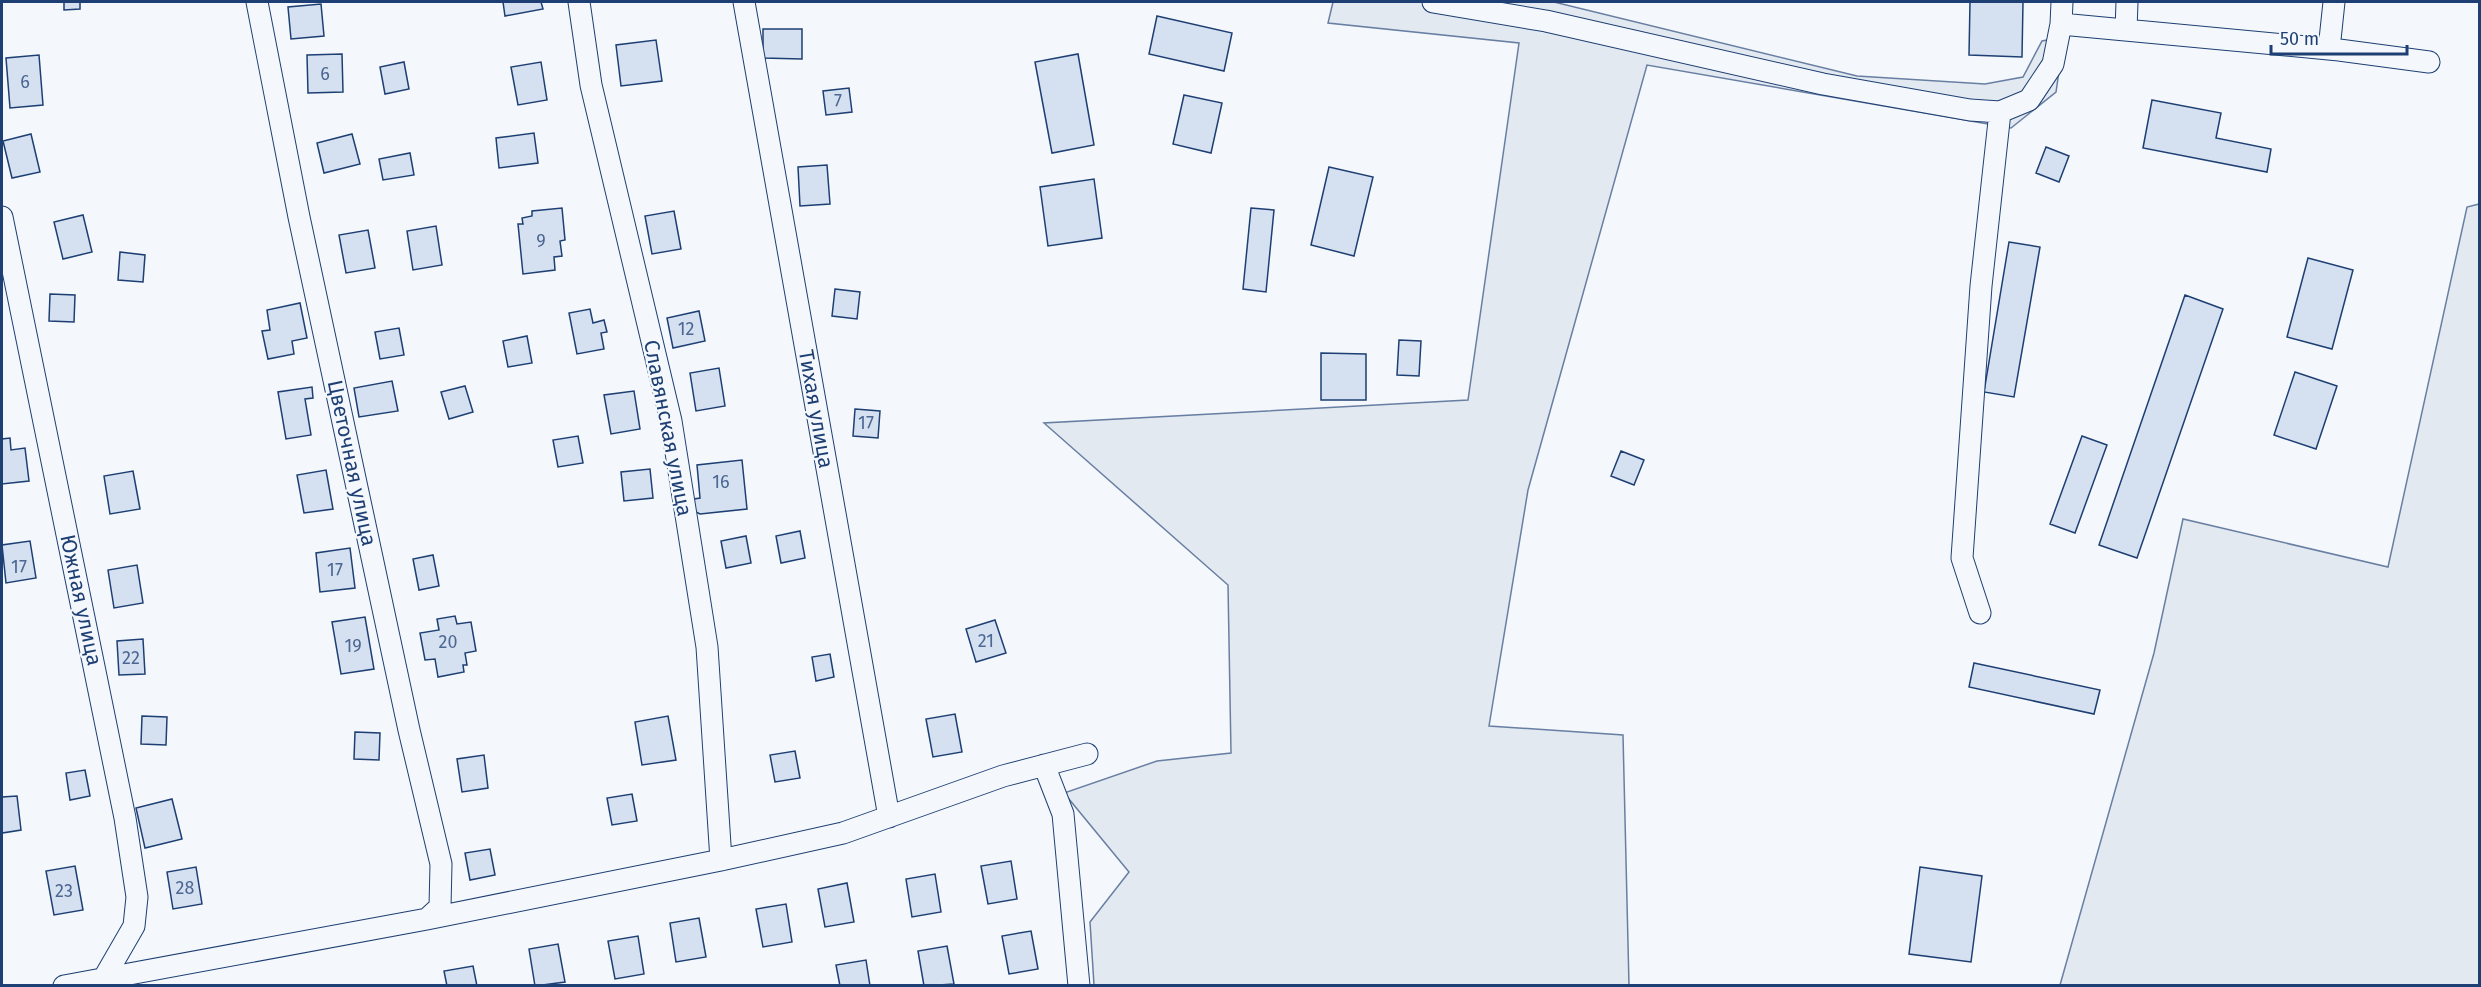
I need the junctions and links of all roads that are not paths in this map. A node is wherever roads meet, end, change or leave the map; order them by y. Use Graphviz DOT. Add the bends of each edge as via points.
graph roads {
  1 [pos="257,2"];
  2 [pos="579,2"];
  3 [pos="744,2"];
  4 [pos="1433,2"];
  5 [pos="2062,2"];
  6 [pos="2127,2"];
  7 [pos="2334,2"];
  8 [pos="2061,24"];
  9 [pos="2126,30"];
  10 [pos="2329,49"];
  11 [pos="2429,62"];
  12 [pos="2000,112"];
  13 [pos="2,217"];
  14 [pos="1980,613"];
  15 [pos="1087,754"];
  16 [pos="1044,765"];
  17 [pos="889,817"];
  18 [pos="721,860"];
  19 [pos="428,919"];
  20 [pos="104,978"];
  21 [pos="64,986"];
  22 [pos="1079,986"];
  1 -- 19 [label="street, Цветочная улица" via="302,229 441,864 440,907"];
  2 -- 18 [label="street, Славянская улица" via="591,86 671,421 707,647"];
  3 -- 17 [label="street, Тихая улица"];
  4 -- 12 [label="street" via="1546,21 1823,84"];
  5 -- 8 [label="street"];
  6 -- 9 [label="street"];
  7 -- 10 [label="street"];
  8 -- 9 [label="street"];
  8 -- 12 [label="street" via="2053,64 2029,100"];
  9 -- 10 [label="street"];
  10 -- 11 [label="street"];
  12 -- 14 [label="street" via="1981,286 1962,558"];
  13 -- 20 [label="street, Южная улица" via="123,806 137,897 134,926"];
  15 -- 16 [label="street"];
  16 -- 17 [label="street"];
  16 -- 22 [label="street" via="1063,814"];
  17 -- 18 [label="street" via="843,833"];
  18 -- 19 [label="street"];
  19 -- 20 [label="street"];
  20 -- 21 [label="street"];
}
